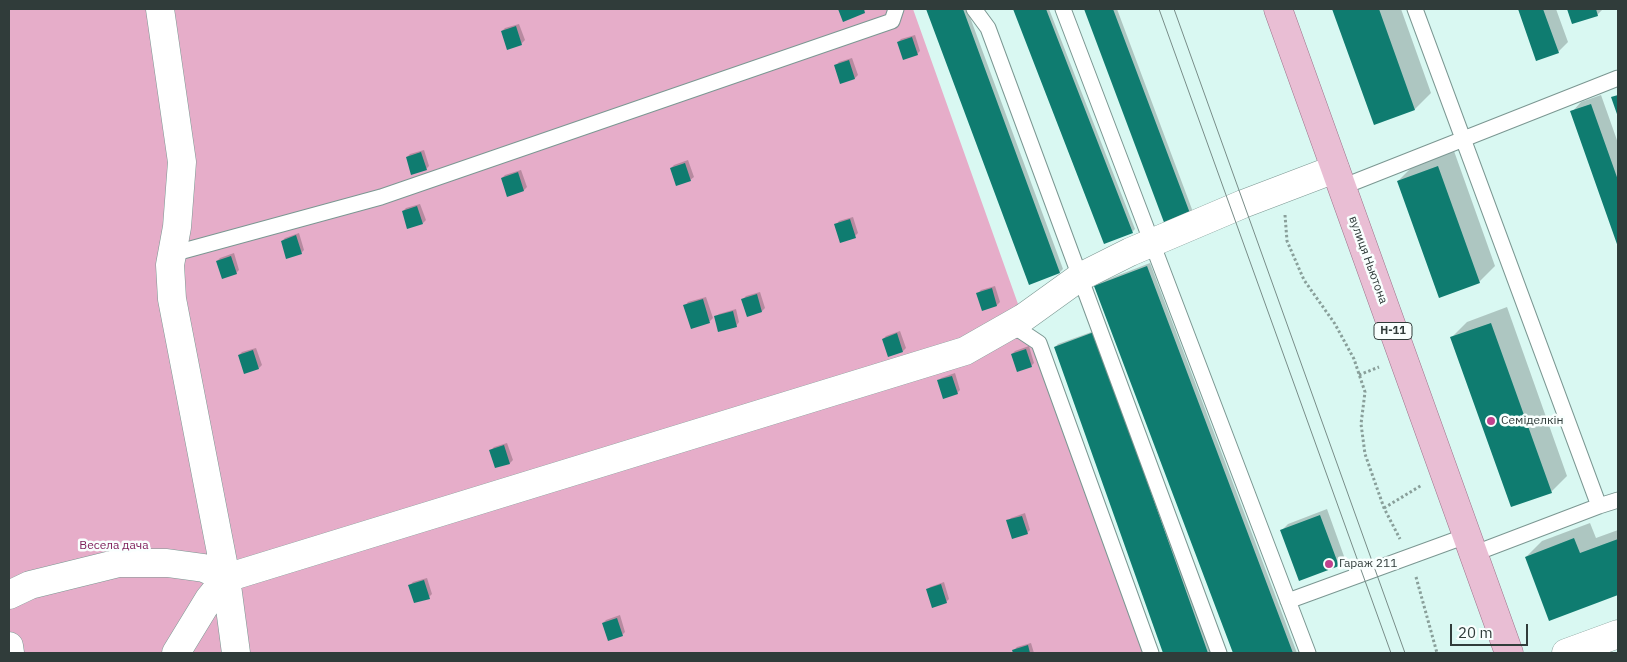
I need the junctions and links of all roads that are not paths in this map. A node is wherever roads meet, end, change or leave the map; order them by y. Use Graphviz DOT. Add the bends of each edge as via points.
graph roads {
  1 [pos="160,9"];
  2 [pos="896,9"];
  3 [pos="974,9"];
  4 [pos="1063,9"];
  5 [pos="1278,9"];
  6 [pos="1415,9"];
  7 [pos="1618,78"];
  8 [pos="1463,139"];
  9 [pos="1338,178"];
  10 [pos="1152,243"];
  11 [pos="172,254"];
  12 [pos="1080,277"];
  13 [pos="1008,327"];
  14 [pos="1618,500"];
  15 [pos="1599,506"];
  16 [pos="1470,545"];
  17 [pos="226,578"];
  18 [pos="9,595"];
  19 [pos="1288,601"];
  20 [pos="1618,634"];
  21 [pos="9,646"];
  22 [pos="1147,652"];
  23 [pos="10,653"];
  24 [pos="176,653"];
  25 [pos="236,653"];
  26 [pos="1219,653"];
  27 [pos="1308,653"];
  28 [pos="1509,653"];
  29 [pos="1566,653"];
  1 -- 11 [label="street" via="182,162"];
  2 -- 11 [label="lane" via="892,21 381,197"];
  3 -- 12 [label="lane" via="988,28"];
  4 -- 10 [label="lane"];
  5 -- 9 [label="main road, вулиця Ньютона / Н-11"];
  6 -- 8 [label="lane"];
  7 -- 8 [label="lane"];
  8 -- 9 [label="lane"];
  8 -- 15 [label="lane"];
  9 -- 10 [label="street" via="1282,190"];
  9 -- 16 [label="main road, вулиця Ньютона / Н-11"];
  10 -- 12 [label="street"];
  10 -- 19 [label="lane"];
  11 -- 17 [label="street" via="172,299"];
  12 -- 13 [label="street"];
  12 -- 26 [label="lane"];
  13 -- 17 [label="street" via="965,351"];
  13 -- 22 [label="lane" via="1040,343"];
  14 -- 15 [label="lane"];
  15 -- 16 [label="lane"];
  16 -- 19 [label="lane" via="1409,556"];
  16 -- 28 [label="main road, вулиця Ньютона / Н-11"];
  17 -- 18 [label="street" via="204,568 167,562 119,563 30,584"];
  17 -- 24 [label="street"];
  17 -- 25 [label="street"];
  19 -- 27 [label="lane"];
  20 -- 29 [label="street"];
  21 -- 23 [label="street"];
}
